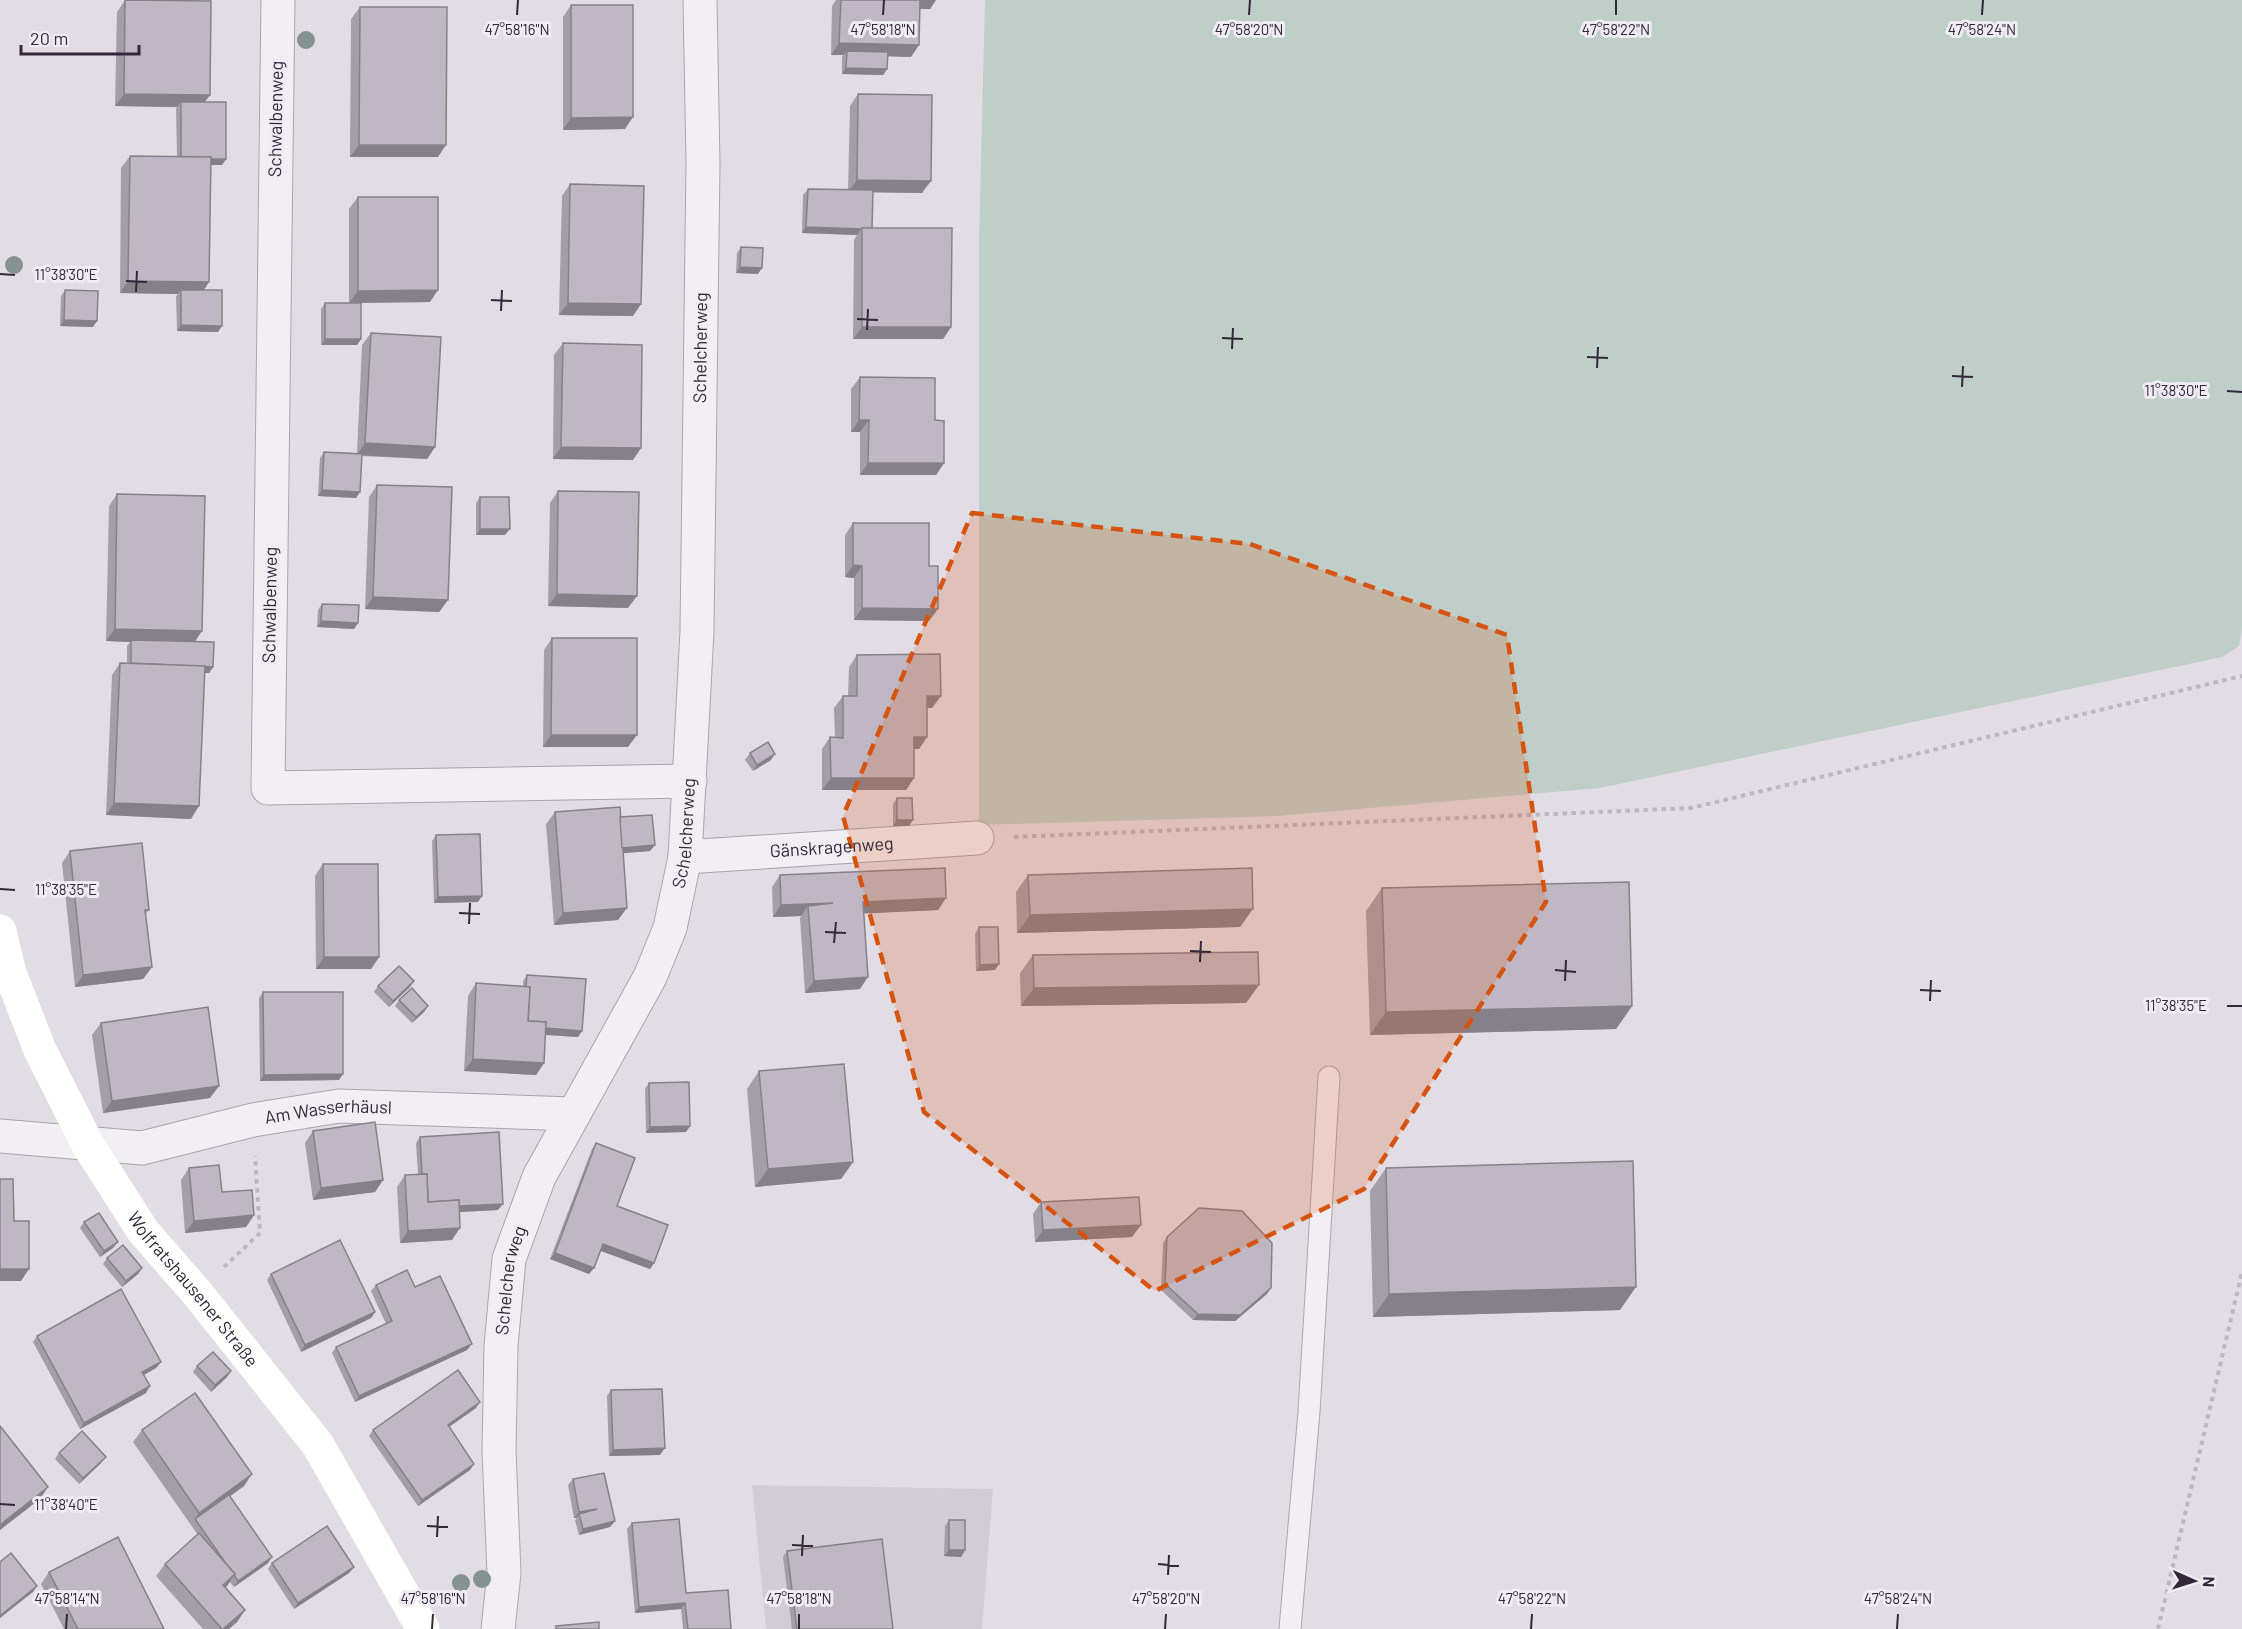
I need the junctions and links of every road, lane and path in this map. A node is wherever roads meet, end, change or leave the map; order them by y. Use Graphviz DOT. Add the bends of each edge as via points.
graph roads {
  1 [pos="278,0"];
  2 [pos="700,0"];
  3 [pos="2242,676"];
  4 [pos="690,781"];
  5 [pos="977,838"];
  6 [pos="685,857"];
  7 [pos="0,931"];
  8 [pos="1329,1077"];
  9 [pos="573,1114"];
  10 [pos="253,1120"];
  11 [pos="0,1136"];
  12 [pos="88,1145"];
  13 [pos="2242,1272"];
  14 [pos="197,1293"];
  15 [pos="423,1629"];
  16 [pos="498,1629"];
  17 [pos="1290,1629"];
  18 [pos="2158,1629"];
  1 -- 4 [label="street, Schwalbenweg" via="268,788"];
  2 -- 4 [label="street, Schelcherweg" via="703,163 698,631"];
  3 -- 5 [label="path" via="1691,808"];
  4 -- 6 [label="street, Schelcherweg"];
  5 -- 6 [label="street, Gänskragenweg"];
  6 -- 9 [label="street, Schelcherweg" via="670,928 650,977"];
  7 -- 12 [label="main road, Wolfratshausener Straße" via="10,973 40,1050"];
  8 -- 17 [label="lane" via="1309,1412"];
  9 -- 10 [label="street, Am Wasserhäusl" via="339,1106"];
  9 -- 16 [label="street, Schelcherweg" via="539,1177 509,1259 501,1346 499,1451 504,1572"];
  10 -- 12 [label="street, Am Wasserhäusl" via="142,1148"];
  10 -- 14 [label="path" via="260,1233"];
  11 -- 12 [label="street, Am Wasserhäusl"];
  12 -- 14 [label="main road, Wolfratshausener Straße" via="143,1231"];
  13 -- 18 [label="path"];
  14 -- 15 [label="main road, Wolfratshausener Straße" via="318,1445"];
}
